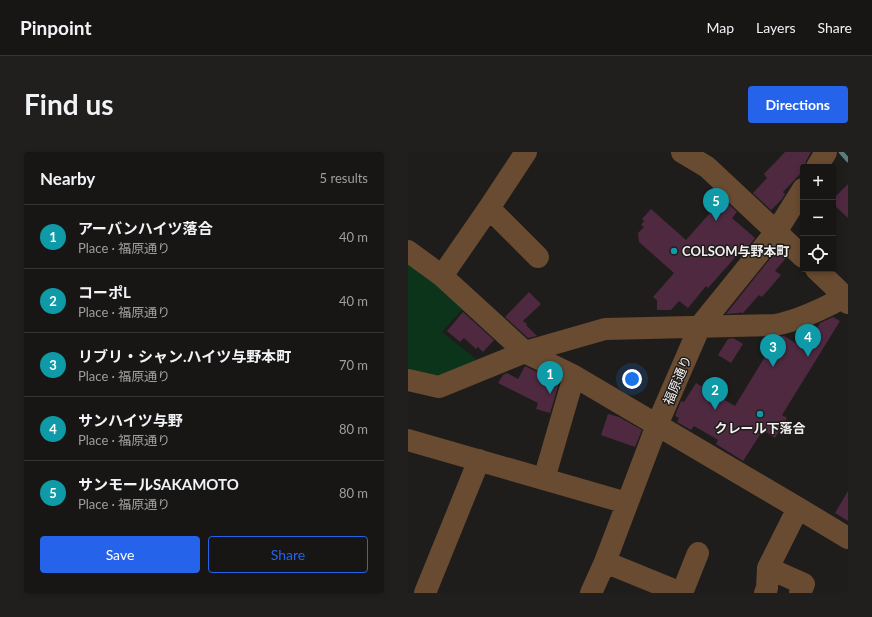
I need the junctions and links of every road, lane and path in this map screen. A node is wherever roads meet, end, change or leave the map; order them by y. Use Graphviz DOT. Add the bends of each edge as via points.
graph roads {
  1 [pos="526,152"];
  2 [pos="683,152"];
  3 [pos="826,152"];
  4 [pos="819,164"];
  5 [pos="800,194"];
  6 [pos="489,208"];
  7 [pos="776,232"];
  8 [pos="408,251"];
  9 [pos="800,254"];
  10 [pos="538,257"];
  11 [pos="819,272"];
  12 [pos="442,276"];
  13 [pos="847,299"];
  14 [pos="700,326"];
  15 [pos="525,352"];
  16 [pos="574,376"];
  17 [pos="408,380"];
  18 [pos="658,425"];
  19 [pos="408,440"];
  20 [pos="479,460"];
  21 [pos="544,479"];
  22 [pos="627,503"];
  23 [pos="798,508"];
  24 [pos="848,538"];
  25 [pos="698,553"];
  26 [pos="605,562"];
  27 [pos="768,568"];
  28 [pos="424,593"];
  29 [pos="591,593"];
  30 [pos="681,593"];
  31 [pos="765,593"];
  32 [pos="800,593"];
  1 -- 6 [label="street"];
  2 -- 7 [label="street" via="707,167"];
  3 -- 4 [label="street"];
  5 -- 7 [label="street, 福原通り"];
  6 -- 10 [label="street"];
  6 -- 12 [label="street"];
  7 -- 9 [label="street"];
  7 -- 14 [label="street, 福原通り"];
  8 -- 12 [label="street"];
  11 -- 13 [label="street"];
  12 -- 15 [label="street"];
  13 -- 14 [label="street" via="787,323"];
  14 -- 15 [label="street" via="605,329"];
  14 -- 18 [label="street, 福原通り"];
  15 -- 16 [label="street"];
  15 -- 17 [label="street" via="439,387"];
  16 -- 18 [label="street"];
  16 -- 21 [label="street"];
  18 -- 22 [label="street, 福原通り"];
  18 -- 23 [label="street"];
  19 -- 20 [label="street"];
  20 -- 21 [label="street"];
  20 -- 28 [label="street"];
  21 -- 22 [label="street"];
  22 -- 26 [label="street, 福原通り"];
  23 -- 24 [label="street"];
  23 -- 27 [label="street"];
  25 -- 30 [label="street"];
  26 -- 29 [label="street, 福原通り"];
  26 -- 30 [label="street"];
  27 -- 31 [label="street"];
  27 -- 32 [label="street" via="804,584"];
}
